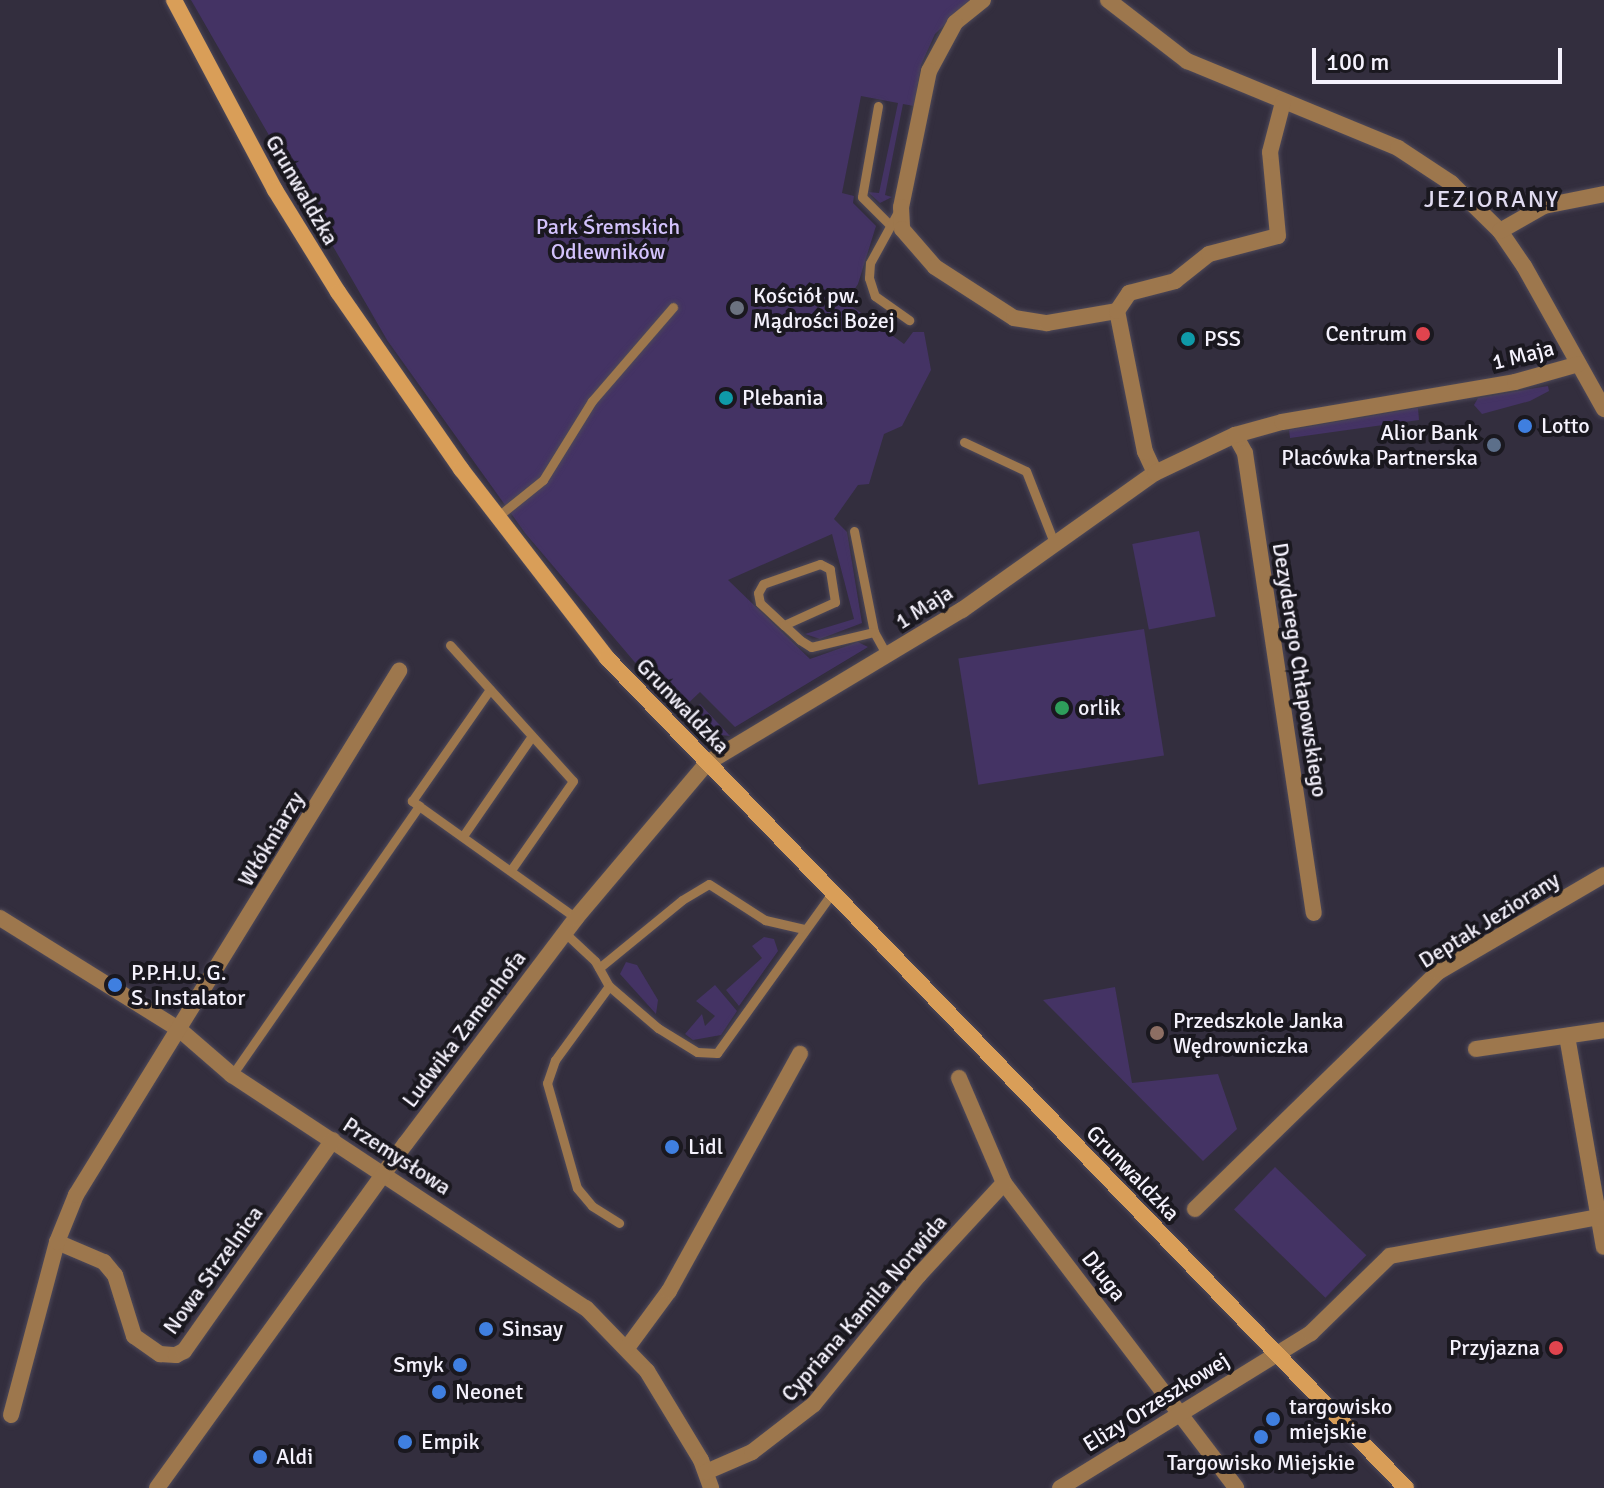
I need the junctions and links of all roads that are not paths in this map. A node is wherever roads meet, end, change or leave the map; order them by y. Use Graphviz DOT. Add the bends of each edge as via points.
graph roads {
  1 [pos="174,0"];
  2 [pos="983,0"];
  3 [pos="1108,0"];
  4 [pos="1283,102"];
  5 [pos="878,106"];
  6 [pos="1604,194"];
  7 [pos="901,207"];
  8 [pos="889,224"];
  9 [pos="1500,231"];
  10 [pos="673,307"];
  11 [pos="1117,311"];
  12 [pos="909,320"];
  13 [pos="1579,364"];
  14 [pos="1604,409"];
  15 [pos="1235,435"];
  16 [pos="964,442"];
  17 [pos="1155,473"];
  18 [pos="497,517"];
  19 [pos="854,531"];
  20 [pos="1055,545"];
  21 [pos="784,625"];
  22 [pos="874,632"];
  23 [pos="450,645"];
  24 [pos="887,655"];
  25 [pos="399,671"];
  26 [pos="490,689"];
  27 [pos="532,736"];
  28 [pos="707,763"];
  29 [pos="419,806"];
  30 [pos="463,836"];
  31 [pos="511,870"];
  32 [pos="1604,875"];
  33 [pos="832,893"];
  34 [pos="1314,913"];
  35 [pos="0,918"];
  36 [pos="576,918"];
  37 [pos="804,929"];
  38 [pos="565,933"];
  39 [pos="599,968"];
  40 [pos="609,986"];
  41 [pos="180,1030"];
  42 [pos="1604,1030"];
  43 [pos="1567,1036"];
  44 [pos="1476,1049"];
  45 [pos="800,1054"];
  46 [pos="232,1075"];
  47 [pos="959,1078"];
  48 [pos="333,1140"];
  49 [pos="384,1173"];
  50 [pos="1004,1183"];
  51 [pos="1195,1209"];
  52 [pos="1599,1217"];
  53 [pos="619,1223"];
  54 [pos="57,1242"];
  55 [pos="1604,1247"];
  56 [pos="627,1348"];
  57 [pos="1275,1353"];
  58 [pos="1181,1412"];
  59 [pos="11,1415"];
  60 [pos="709,1480"];
  61 [pos="157,1488"];
  62 [pos="1060,1488"];
  63 [pos="1236,1488"];
  64 [pos="1406,1488"];
  1 -- 18 [label="main road, Grunwaldzka" via="313,253"];
  2 -- 7 [label="street" via="955,23 929,71"];
  3 -- 4 [label="street" via="1187,61"];
  4 -- 9 [label="street" via="1423,162"];
  4 -- 11 [label="street" via="1270,152 1278,236 1209,254 1175,281 1129,293"];
  5 -- 8 [label="lane" via="862,197"];
  6 -- 9 [label="street" via="1544,206"];
  7 -- 8 [label="lane"];
  7 -- 11 [label="street" via="902,229 915,250 1014,318 1047,323"];
  8 -- 12 [label="lane" via="869,278 875,296"];
  9 -- 13 [label="street"];
  10 -- 18 [label="lane" via="592,401 543,480"];
  11 -- 17 [label="street" via="1145,452"];
  13 -- 14 [label="street"];
  13 -- 15 [label="street, 1 Maja" via="1515,382"];
  15 -- 17 [label="street, 1 Maja"];
  15 -- 34 [label="street, Dezyderego Chłapowskiego" via="1245,453"];
  16 -- 20 [label="lane" via="1026,471 1044,529"];
  17 -- 20 [label="street, 1 Maja"];
  18 -- 28 [label="main road, Grunwaldzka" via="607,658"];
  19 -- 22 [label="lane"];
  20 -- 24 [label="street, 1 Maja"];
  21 -- 21 [label="lane" via="760,603 763,584 811,564 830,569 835,602"];
  21 -- 22 [label="lane" via="818,649"];
  22 -- 24 [label="lane"];
  23 -- 26 [label="lane"];
  24 -- 28 [label="street, 1 Maja"];
  25 -- 41 [label="street, Włókniarzy"];
  26 -- 27 [label="lane"];
  26 -- 29 [label="lane" via="412,801"];
  27 -- 30 [label="lane"];
  27 -- 31 [label="lane" via="573,781"];
  28 -- 33 [label="main road, Grunwaldzka"];
  28 -- 36 [label="street, Ludwika Zamenhofa"];
  29 -- 30 [label="lane"];
  29 -- 46 [label="lane"];
  30 -- 31 [label="lane"];
  31 -- 36 [label="lane"];
  32 -- 51 [label="street, Deptak Jeziorany" via="1438,972"];
  33 -- 37 [label="lane"];
  33 -- 57 [label="main road, Grunwaldzka"];
  35 -- 41 [label="street, Przemysłowa"];
  36 -- 38 [label="street, Ludwika Zamenhofa"];
  37 -- 39 [label="lane" via="765,920 709,884"];
  37 -- 40 [label="lane" via="739,1029 717,1053 697,1052 676,1040"];
  38 -- 39 [label="lane"];
  38 -- 49 [label="street, Ludwika Zamenhofa"];
  39 -- 40 [label="lane"];
  40 -- 53 [label="lane" via="555,1060 547,1083 577,1188 592,1206"];
  41 -- 46 [label="street, Przemysłowa"];
  41 -- 54 [label="street" via="76,1195"];
  42 -- 43 [label="street"];
  43 -- 44 [label="street"];
  43 -- 52 [label="street"];
  45 -- 56 [label="street" via="669,1291"];
  46 -- 48 [label="street, Przemysłowa"];
  47 -- 50 [label="street, Długa"];
  48 -- 49 [label="street, Przemysłowa"];
  48 -- 54 [label="street, Nowa Strzelnica" via="184,1351 160,1354 134,1336 109,1268"];
  49 -- 56 [label="street, Przemysłowa" via="553,1284"];
  49 -- 61 [label="street, Ludwika Zamenhofa"];
  50 -- 58 [label="street, Długa"];
  50 -- 60 [label="street, Cypriana Kamila Norwida" via="919,1275 814,1404"];
  52 -- 55 [label="street"];
  52 -- 57 [label="street" via="1390,1256 1311,1333"];
  54 -- 59 [label="street"];
  56 -- 60 [label="street, Przemysłowa" via="669,1404"];
  57 -- 58 [label="street, Elizy Orzeszkowej"];
  57 -- 64 [label="main road, Grunwaldzka"];
  58 -- 62 [label="street, Elizy Orzeszkowej"];
  58 -- 63 [label="street, Długa"];
}
